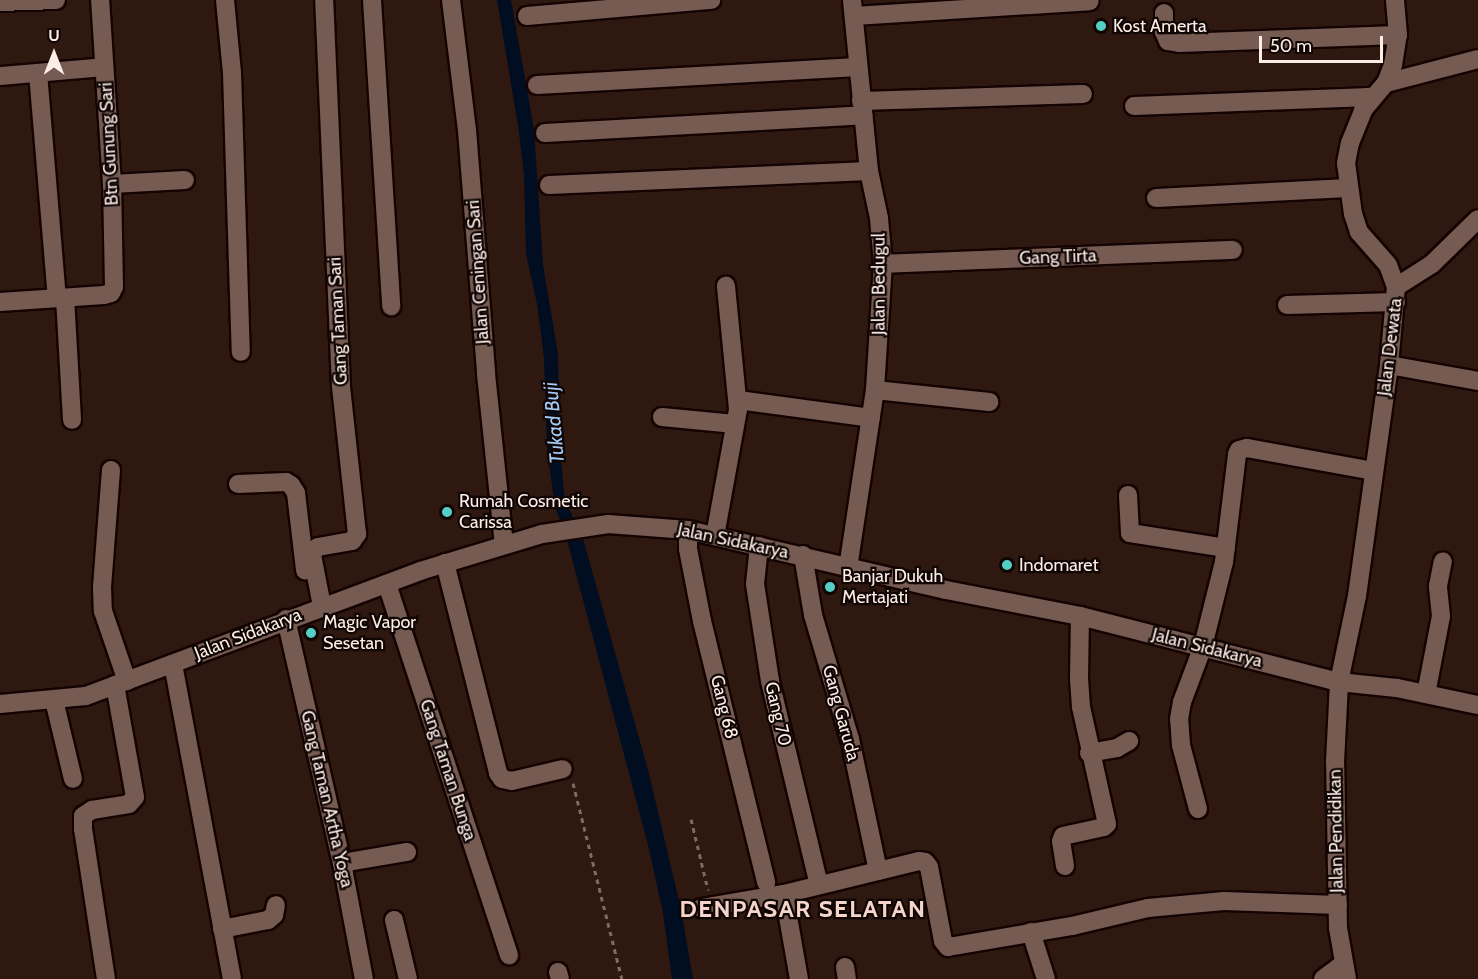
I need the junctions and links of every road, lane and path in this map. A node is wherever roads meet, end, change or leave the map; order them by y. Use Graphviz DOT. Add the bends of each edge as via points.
graph roads {
  1 [pos="56,0"];
  2 [pos="90,0"];
  3 [pos="100,0"];
  4 [pos="105,0"];
  5 [pos="225,0"];
  6 [pos="324,0"];
  7 [pos="372,0"];
  8 [pos="452,0"];
  9 [pos="711,0"];
  10 [pos="1395,0"];
  11 [pos="1090,1"];
  12 [pos="0,2"];
  13 [pos="853,8"];
  14 [pos="1164,13"];
  15 [pos="527,16"];
  16 [pos="1398,34"];
  17 [pos="1478,59"];
  18 [pos="104,67"];
  19 [pos="857,68"];
  20 [pos="38,73"];
  21 [pos="0,76"];
  22 [pos="1386,83"];
  23 [pos="537,85"];
  24 [pos="1083,94"];
  25 [pos="1372,97"];
  26 [pos="1134,106"];
  27 [pos="862,108"];
  28 [pos="545,133"];
  29 [pos="869,171"];
  30 [pos="185,180"];
  31 [pos="112,184"];
  32 [pos="549,185"];
  33 [pos="1348,188"];
  34 [pos="1156,198"];
  35 [pos="1478,219"];
  36 [pos="1471,235"];
  37 [pos="1233,250"];
  38 [pos="883,264"];
  39 [pos="726,286"];
  40 [pos="1396,295"];
  41 [pos="61,298"];
  42 [pos="0,302"];
  43 [pos="1287,305"];
  44 [pos="391,306"];
  45 [pos="242,352"];
  46 [pos="1389,365"];
  47 [pos="1478,381"];
  48 [pos="875,390"];
  49 [pos="738,400"];
  50 [pos="989,402"];
  51 [pos="662,417"];
  52 [pos="871,418"];
  53 [pos="72,420"];
  54 [pos="735,424"];
  55 [pos="111,470"];
  56 [pos="1373,471"];
  57 [pos="238,484"];
  58 [pos="1128,495"];
  59 [pos="688,530"];
  60 [pos="716,536"];
  61 [pos="504,544"];
  62 [pos="759,546"];
  63 [pos="1226,548"];
  64 [pos="803,555"];
  65 [pos="1443,561"];
  66 [pos="445,563"];
  67 [pos="848,568"];
  68 [pos="387,584"];
  69 [pos="316,608"];
  70 [pos="1080,616"];
  71 [pos="286,619"];
  72 [pos="1203,646"];
  73 [pos="173,664"];
  74 [pos="1339,682"];
  75 [pos="121,683"];
  76 [pos="1426,694"];
  77 [pos="54,700"];
  78 [pos="0,704"];
  79 [pos="1478,705"];
  80 [pos="1129,741"];
  81 [pos="1089,753"];
  82 [pos="563,769"];
  83 [pos="73,779"];
  84 [pos="1198,808"];
  85 [pos="691,819"];
  86 [pos="407,852"];
  87 [pos="342,863"];
  88 [pos="1065,866"];
  89 [pos="878,871"];
  90 [pos="818,880"];
  91 [pos="766,882"];
  92 [pos="784,894"];
  93 [pos="276,905"];
  94 [pos="1338,905"];
  95 [pos="706,907"];
  96 [pos="394,920"];
  97 [pos="222,929"];
  98 [pos="1031,932"];
  99 [pos="509,956"];
  100 [pos="1345,971"];
  101 [pos="106,979"];
  102 [pos="232,979"];
  103 [pos="364,979"];
  104 [pos="408,979"];
  105 [pos="622,979"];
  106 [pos="799,979"];
  107 [pos="1046,979"];
  108 [pos="1323,979"];
  1 -- 12 [label="street"];
  2 -- 3 [label="street"];
  3 -- 4 [label="street"];
  3 -- 18 [label="street, Btn Gunung Sari"];
  5 -- 45 [label="street" via="232,73"];
  6 -- 69 [label="street, Gang Taman Sari" via="341,386 357,534 352,541 314,550"];
  7 -- 44 [label="street"];
  8 -- 61 [label="street, Jalan Ceningan Sari"];
  9 -- 15 [label="street"];
  10 -- 16 [label="street, Jalan Dewata"];
  11 -- 13 [label="street"];
  13 -- 19 [label="street, Jalan Bedugul"];
  14 -- 16 [label="street" via="1168,41 1179,43"];
  16 -- 22 [label="street, Jalan Dewata"];
  17 -- 22 [label="street"];
  18 -- 20 [label="street"];
  18 -- 31 [label="street, Btn Gunung Sari"];
  19 -- 23 [label="street"];
  19 -- 27 [label="street, Jalan Bedugul"];
  20 -- 21 [label="street"];
  20 -- 41 [label="street"];
  22 -- 25 [label="street, Jalan Dewata"];
  24 -- 27 [label="street"];
  25 -- 26 [label="street"];
  25 -- 33 [label="street, Jalan Dewata" via="1350,143 1346,163"];
  27 -- 28 [label="street"];
  27 -- 29 [label="street, Jalan Bedugul"];
  29 -- 32 [label="street"];
  29 -- 38 [label="street, Jalan Bedugul"];
  30 -- 31 [label="street"];
  31 -- 41 [label="street, Btn Gunung Sari" via="114,287 104,295"];
  33 -- 34 [label="street"];
  33 -- 40 [label="street, Jalan Dewata" via="1359,232 1388,265"];
  35 -- 36 [label="street"];
  36 -- 40 [label="street"];
  37 -- 38 [label="street, Gang Tirta"];
  38 -- 48 [label="street, Jalan Bedugul"];
  39 -- 49 [label="street"];
  40 -- 43 [label="street"];
  40 -- 46 [label="street, Jalan Dewata"];
  41 -- 42 [label="street"];
  41 -- 53 [label="street"];
  46 -- 47 [label="street"];
  46 -- 56 [label="street, Jalan Dewata"];
  48 -- 50 [label="street"];
  48 -- 52 [label="street, Jalan Bedugul"];
  49 -- 52 [label="street"];
  49 -- 54 [label="street"];
  51 -- 54 [label="street"];
  52 -- 67 [label="street, Jalan Bedugul"];
  54 -- 60 [label="street"];
  55 -- 75 [label="street" via="103,611"];
  56 -- 63 [label="street" via="1243,448 1237,454"];
  56 -- 74 [label="street, Jalan Dewata" via="1357,596"];
  57 -- 69 [label="street" via="286,482 296,493"];
  58 -- 63 [label="street" via="1128,530 1134,536"];
  59 -- 60 [label="street, Jalan Sidakarya"];
  59 -- 61 [label="street, Jalan Sidakarya" via="608,524"];
  59 -- 91 [label="street, Gang 68" via="702,621"];
  60 -- 62 [label="street, Jalan Sidakarya"];
  61 -- 66 [label="street, Jalan Sidakarya"];
  62 -- 64 [label="street, Jalan Sidakarya"];
  62 -- 90 [label="street, Gang 70" via="755,584 768,669"];
  63 -- 72 [label="street"];
  64 -- 67 [label="street, Jalan Sidakarya"];
  64 -- 89 [label="street, Gang Garuda" via="813,615 850,739"];
  65 -- 76 [label="street" via="1438,586 1441,616"];
  66 -- 68 [label="street, Jalan Sidakarya"];
  66 -- 82 [label="street" via="502,780"];
  67 -- 70 [label="street, Jalan Sidakarya"];
  68 -- 69 [label="street, Jalan Sidakarya"];
  68 -- 99 [label="street, Gang Taman Bunga"];
  69 -- 71 [label="street, Jalan Sidakarya"];
  70 -- 72 [label="street, Jalan Sidakarya"];
  70 -- 81 [label="street" via="1079,680"];
  71 -- 73 [label="street, Jalan Sidakarya"];
  71 -- 87 [label="street, Gang Taman Artha Yoga"];
  72 -- 74 [label="street, Jalan Sidakarya"];
  72 -- 84 [label="street" via="1179,720 1181,745"];
  73 -- 75 [label="street, Jalan Sidakarya"];
  73 -- 97 [label="street"];
  74 -- 76 [label="street, Jalan Sidakarya"];
  74 -- 94 [label="street, Jalan Pendidikan" via="1335,762"];
  75 -- 77 [label="street, Jalan Sidakarya" via="86,696"];
  75 -- 101 [label="street" via="135,797 129,804 92,810 83,816"];
  76 -- 79 [label="street, Jalan Sidakarya"];
  77 -- 78 [label="street, Jalan Sidakarya"];
  77 -- 83 [label="street"];
  80 -- 81 [label="street" via="1117,748"];
  81 -- 88 [label="street" via="1107,824 1063,836"];
  82 -- 105 [label="path" via="569,772"];
  85 -- 95 [label="path"];
  86 -- 87 [label="street"];
  87 -- 103 [label="street, Gang Taman Artha Yoga"];
  89 -- 92 [label="street"];
  89 -- 98 [label="street" via="925,862 943,941 948,947"];
  92 -- 95 [label="street"];
  92 -- 106 [label="street"];
  93 -- 97 [label="street" via="268,920"];
  94 -- 98 [label="street" via="1224,901 1127,912"];
  94 -- 100 [label="street, Jalan Pendidikan"];
  96 -- 104 [label="street"];
  97 -- 102 [label="street"];
  98 -- 107 [label="street"];
  100 -- 108 [label="street"];
}
